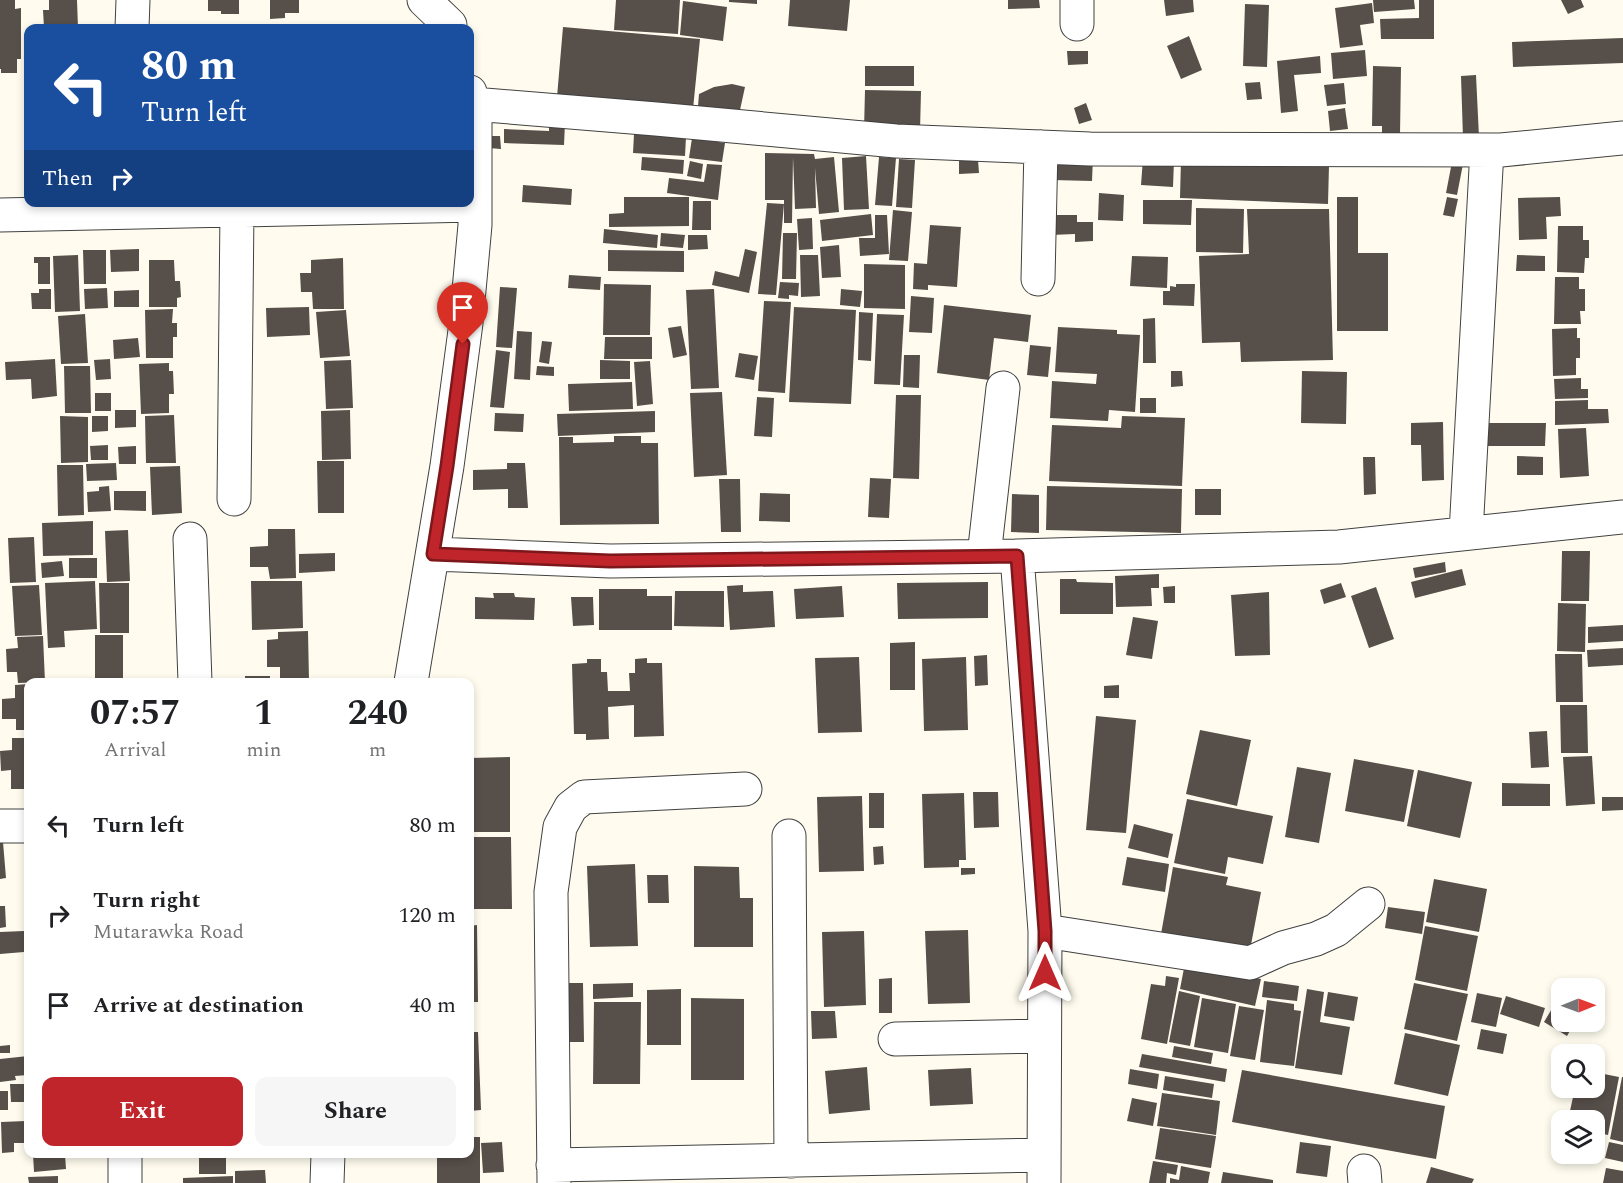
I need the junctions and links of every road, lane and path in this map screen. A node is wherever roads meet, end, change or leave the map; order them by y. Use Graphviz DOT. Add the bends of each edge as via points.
graph roads {
  1 [pos="133,0"];
  2 [pos="424,0"];
  3 [pos="450,18"];
  4 [pos="132,24"];
  5 [pos="474,98"];
  6 [pos="474,110"];
  7 [pos="1623,138"];
  8 [pos="1041,147"];
  9 [pos="1487,150"];
  10 [pos="474,205"];
  11 [pos="379,207"];
  12 [pos="128,208"];
  13 [pos="237,210"];
  14 [pos="0,215"];
  15 [pos="1038,279"];
  16 [pos="1003,388"];
  17 [pos="234,499"];
  18 [pos="1623,517"];
  19 [pos="1466,533"];
  20 [pos="190,539"];
  21 [pos="433,554"];
  22 [pos="984,556"];
  23 [pos="1017,556"];
  24 [pos="195,678"];
  25 [pos="412,678"];
  26 [pos="745,789"];
  27 [pos="0,826"];
  28 [pos="24,826"];
  29 [pos="789,836"];
  30 [pos="1368,904"];
  31 [pos="1045,931"];
  32 [pos="1044,1036"];
  33 [pos="895,1039"];
  34 [pos="125,1158"];
  35 [pos="328,1158"];
  36 [pos="790,1161"];
  37 [pos="1044,1169"];
  38 [pos="554,1174"];
  39 [pos="125,1183"];
  40 [pos="327,1183"];
  1 -- 4 [label="street"];
  2 -- 3 [label="street"];
  5 -- 8 [label="street" via="896,141"];
  6 -- 10 [label="street"];
  7 -- 9 [label="street"];
  8 -- 9 [label="street"];
  8 -- 15 [label="street"];
  9 -- 19 [label="street"];
  10 -- 21 [label="street" via="466,323"];
  11 -- 13 [label="street"];
  12 -- 13 [label="street"];
  12 -- 14 [label="street"];
  13 -- 17 [label="street"];
  16 -- 22 [label="street"];
  18 -- 19 [label="street"];
  19 -- 23 [label="street" via="1339,547"];
  20 -- 24 [label="street"];
  21 -- 22 [label="street" via="610,561"];
  21 -- 25 [label="street"];
  22 -- 23 [label="street"];
  23 -- 31 [label="street"];
  26 -- 38 [label="street" via="584,797 571,807 560,826 551,892"];
  27 -- 28 [label="street"];
  29 -- 36 [label="street"];
  30 -- 31 [label="street" via="1336,930 1250,963"];
  31 -- 32 [label="street"];
  32 -- 33 [label="street"];
  32 -- 37 [label="street"];
  34 -- 39 [label="street"];
  35 -- 40 [label="street"];
  36 -- 37 [label="street"];
  36 -- 38 [label="street"];
}
